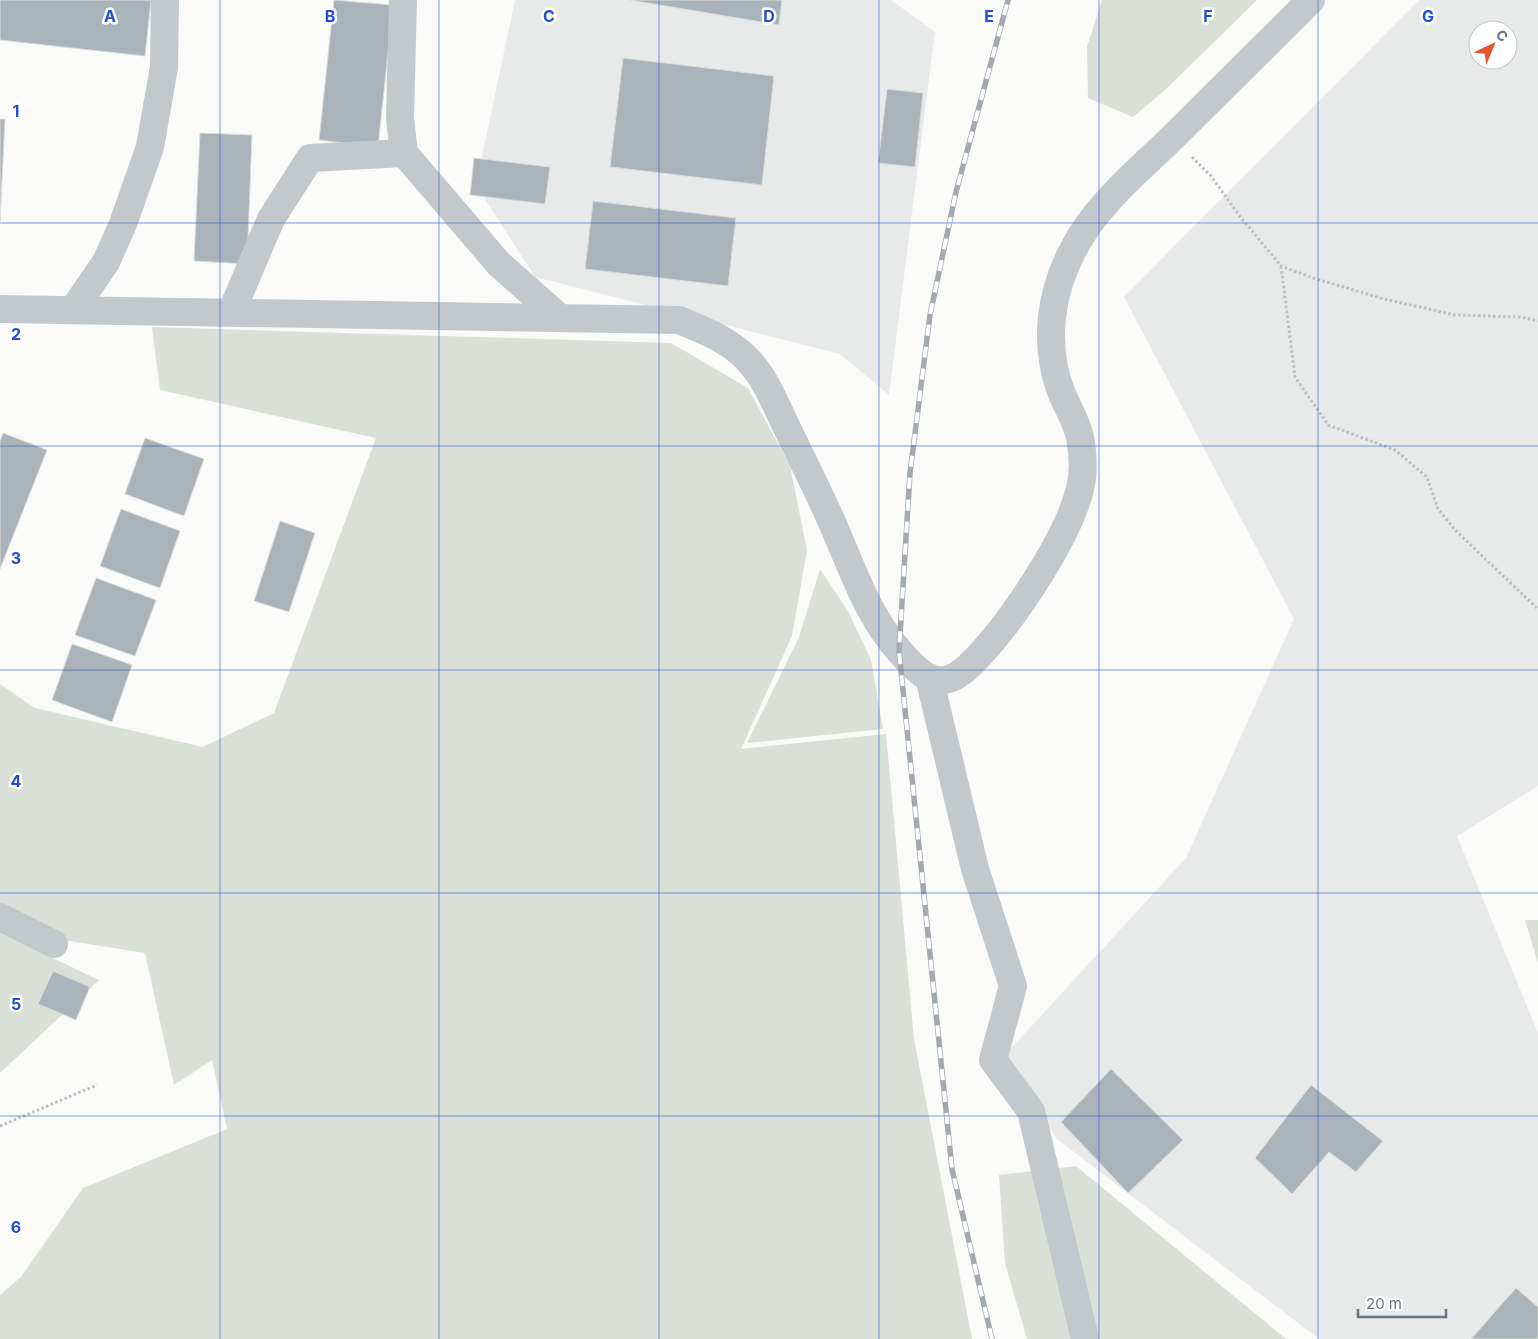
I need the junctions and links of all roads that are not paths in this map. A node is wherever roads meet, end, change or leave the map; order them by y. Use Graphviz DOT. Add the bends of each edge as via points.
graph roads {
  1 [pos="165,0"];
  2 [pos="403,0"];
  3 [pos="1311,0"];
  4 [pos="404,153"];
  5 [pos="0,309"];
  6 [pos="73,310"];
  7 [pos="232,313"];
  8 [pos="560,318"];
  9 [pos="928,677"];
  10 [pos="0,917"];
  11 [pos="54,944"];
  12 [pos="1085,1339"];
  1 -- 6 [label="street" via="164,67 150,147 106,262"];
  2 -- 4 [label="street" via="400,118"];
  3 -- 9 [label="street" via="1129,180 1089,224 1072,250 1053,306 1050,328 1055,371 1079,436 1083,462 1080,488 1072,512 1029,590 985,649 954,679 946,681"];
  4 -- 7 [label="street" via="310,158 271,219"];
  4 -- 8 [label="street" via="499,264"];
  5 -- 6 [label="street"];
  6 -- 7 [label="street"];
  7 -- 8 [label="street"];
  8 -- 9 [label="street" via="679,320 729,344 748,359 765,382 873,616 899,651"];
  9 -- 12 [label="street" via="975,869 1013,986 993,1060 1031,1111"];
  10 -- 11 [label="street"];
}
